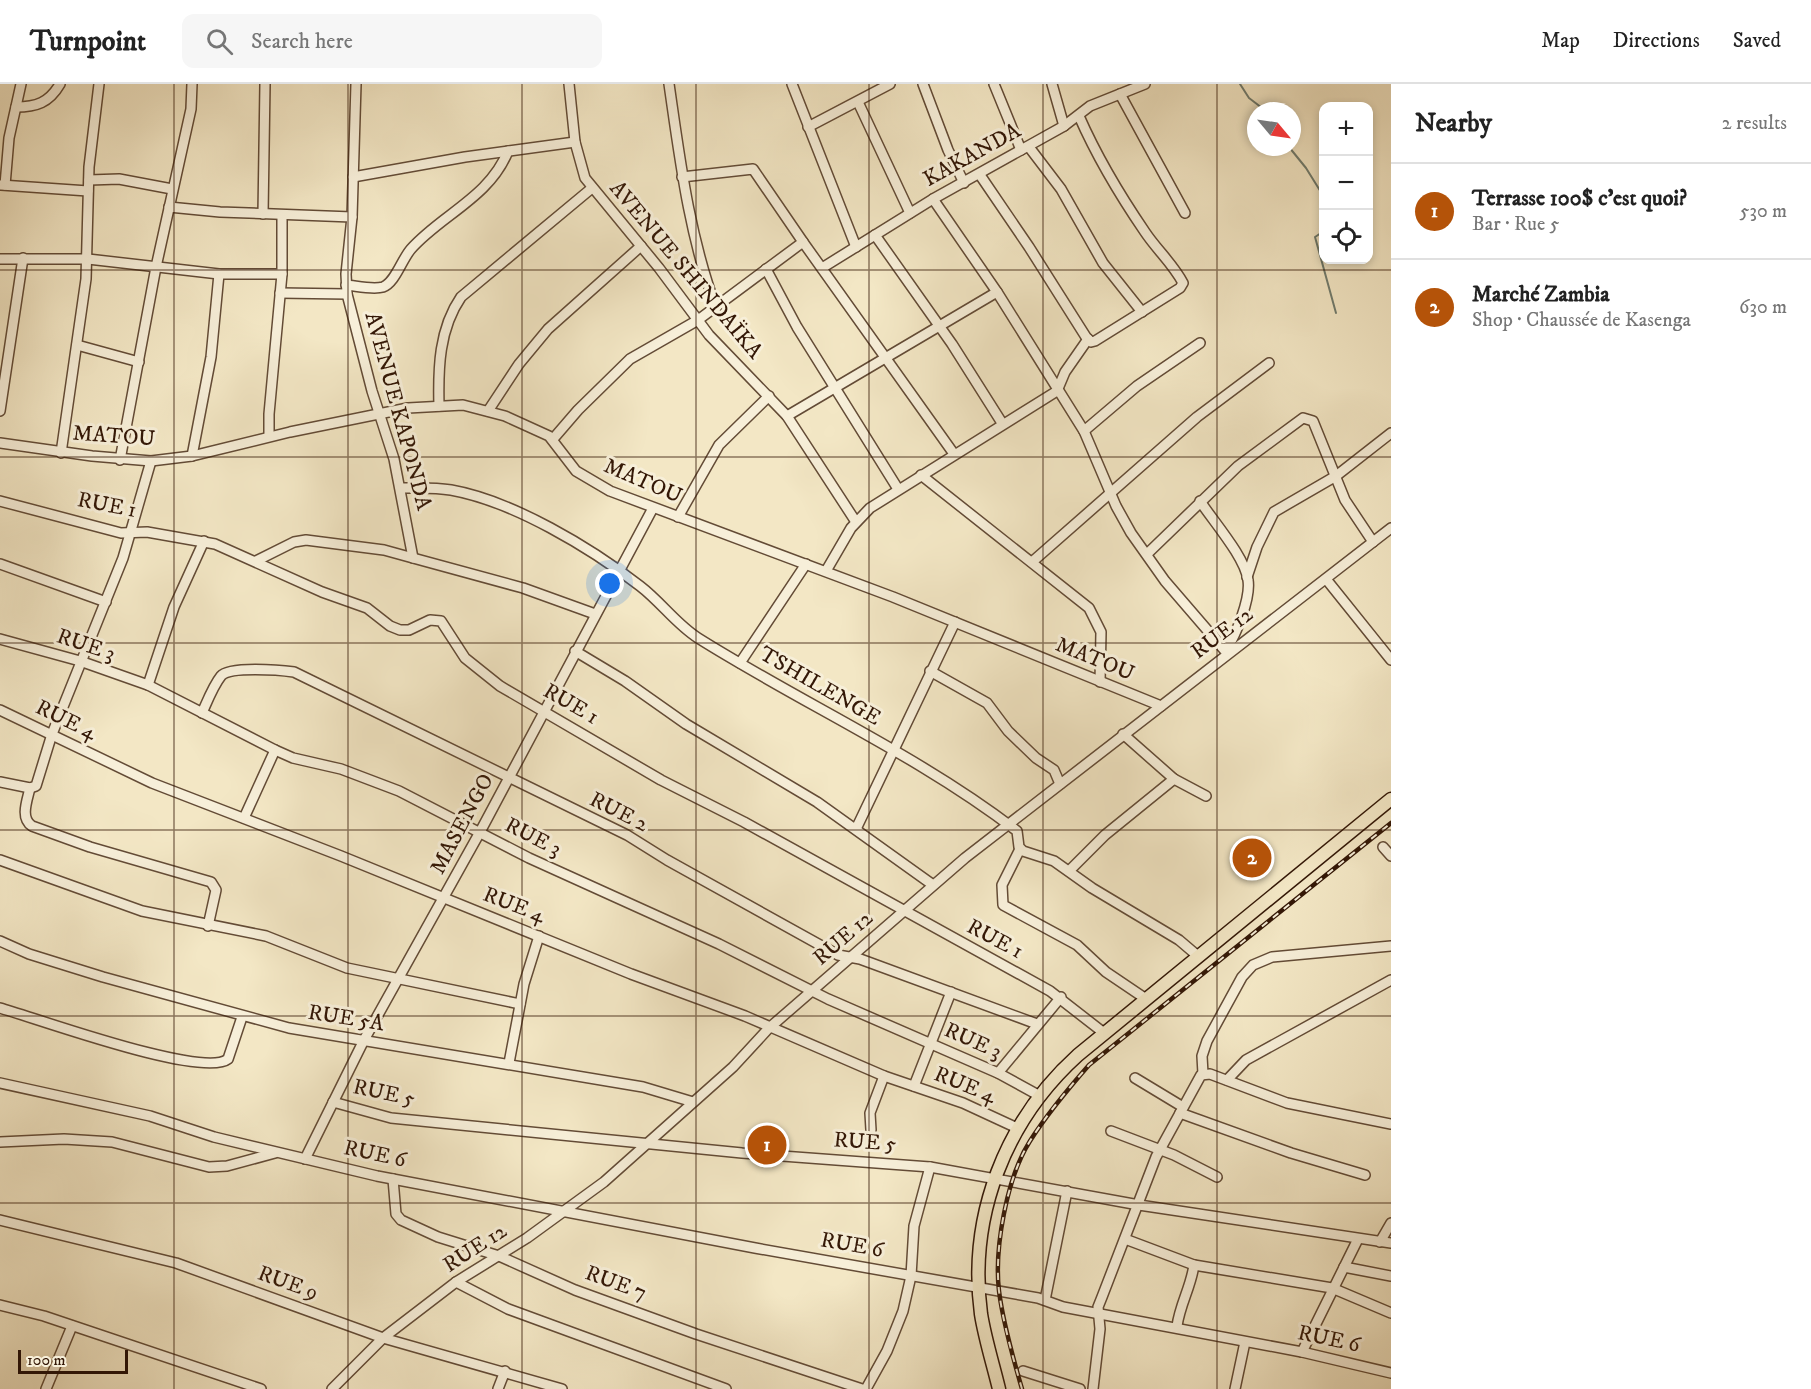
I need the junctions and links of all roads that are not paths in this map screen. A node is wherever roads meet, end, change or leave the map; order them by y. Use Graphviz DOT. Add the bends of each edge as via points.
graph roads {
  1 [pos="21,84"];
  2 [pos="60,84"];
  3 [pos="99,84"];
  4 [pos="192,84"];
  5 [pos="266,84"];
  6 [pos="356,84"];
  7 [pos="569,84"];
  8 [pos="669,84"];
  9 [pos="792,84"];
  10 [pos="890,84"];
  11 [pos="923,84"];
  12 [pos="994,84"];
  13 [pos="1052,84"];
  14 [pos="1145,84"];
  15 [pos="1132,86"];
  16 [pos="1120,94"];
  17 [pos="858,102"];
  18 [pos="16,107"];
  19 [pos="1079,116"];
  20 [pos="1064,126"];
  21 [pos="808,127"];
  22 [pos="575,142"];
  23 [pos="1025,149"];
  24 [pos="508,152"];
  25 [pos="980,175"];
  26 [pos="353,177"];
  27 [pos="682,177"];
  28 [pos="89,180"];
  29 [pos="964,183"];
  30 [pos="3,185"];
  31 [pos="592,188"];
  32 [pos="172,189"];
  33 [pos="88,191"];
  34 [pos="933,199"];
  35 [pos="169,207"];
  36 [pos="910,213"];
  37 [pos="1185,213"];
  38 [pos="263,214"];
  39 [pos="282,215"];
  40 [pos="352,217"];
  41 [pos="875,235"];
  42 [pos="803,242"];
  43 [pos="641,246"];
  44 [pos="856,247"];
  45 [pos="23,258"];
  46 [pos="0,259"];
  47 [pos="88,259"];
  48 [pos="156,267"];
  49 [pos="822,268"];
  50 [pos="766,269"];
  51 [pos="219,274"];
  52 [pos="282,274"];
  53 [pos="347,290"];
  54 [pos="997,292"];
  55 [pos="280,293"];
  56 [pos="716,308"];
  57 [pos="1142,312"];
  58 [pos="698,320"];
  59 [pos="940,326"];
  60 [pos="1088,339"];
  61 [pos="1200,343"];
  62 [pos="77,345"];
  63 [pos="886,358"];
  64 [pos="139,362"];
  65 [pos="1269,363"];
  66 [pos="835,388"];
  67 [pos="1058,391"];
  68 [pos="769,396"];
  69 [pos="439,406"];
  70 [pos="0,411"];
  71 [pos="488,411"];
  72 [pos="381,415"];
  73 [pos="787,416"];
  74 [pos="1002,423"];
  75 [pos="1084,431"];
  76 [pos="1391,433"];
  77 [pos="269,436"];
  78 [pos="553,439"];
  79 [pos="0,443"];
  80 [pos="61,453"];
  81 [pos="954,454"];
  82 [pos="192,456"];
  83 [pos="120,460"];
  84 [pos="151,461"];
  85 [pos="921,475"];
  86 [pos="1336,476"];
  87 [pos="401,488"];
  88 [pos="898,489"];
  89 [pos="1111,495"];
  90 [pos="0,501"];
  91 [pos="1200,501"];
  92 [pos="654,508"];
  93 [pos="678,517"];
  94 [pos="856,522"];
  95 [pos="1391,528"];
  96 [pos="131,534"];
  97 [pos="204,541"];
  98 [pos="1373,542"];
  99 [pos="1147,554"];
  100 [pos="413,558"];
  101 [pos="256,561"];
  102 [pos="1032,562"];
  103 [pos="0,564"];
  104 [pos="806,564"];
  105 [pos="619,571"];
  106 [pos="826,571"];
  107 [pos="1248,577"];
  108 [pos="1326,579"];
  109 [pos="106,602"];
  110 [pos="595,614"];
  111 [pos="955,622"];
  112 [pos="0,639"];
  113 [pos="575,651"];
  114 [pos="1226,651"];
  115 [pos="1391,660"];
  116 [pos="80,661"];
  117 [pos="740,663"];
  118 [pos="930,671"];
  119 [pos="1100,682"];
  120 [pos="148,685"];
  121 [pos="1161,705"];
  122 [pos="0,710"];
  123 [pos="543,710"];
  124 [pos="201,714"];
  125 [pos="52,734"];
  126 [pos="1124,734"];
  127 [pos="275,750"];
  128 [pos="894,751"];
  129 [pos="508,779"];
  130 [pos="1174,779"];
  131 [pos="0,782"];
  132 [pos="1060,784"];
  133 [pos="33,787"];
  134 [pos="1206,796"];
  135 [pos="1391,799"];
  136 [pos="244,819"];
  137 [pos="1007,824"];
  138 [pos="856,829"];
  139 [pos="480,832"];
  140 [pos="1383,848"];
  141 [pos="1020,849"];
  142 [pos="1391,856"];
  143 [pos="0,860"];
  144 [pos="1069,871"];
  145 [pos="933,885"];
  146 [pos="443,898"];
  147 [pos="903,911"];
  148 [pos="208,926"];
  149 [pos="539,936"];
  150 [pos="0,941"];
  151 [pos="1391,946"];
  152 [pos="850,957"];
  153 [pos="1199,957"];
  154 [pos="398,978"];
  155 [pos="1391,980"];
  156 [pos="812,991"];
  157 [pos="951,992"];
  158 [pos="1061,997"];
  159 [pos="1146,999"];
  160 [pos="520,1004"];
  161 [pos="0,1008"];
  162 [pos="242,1017"];
  163 [pos="1037,1024"];
  164 [pos="769,1028"];
  165 [pos="1104,1033"];
  166 [pos="364,1040"];
  167 [pos="932,1044"];
  168 [pos="509,1063"];
  169 [pos="998,1073"];
  170 [pos="1203,1074"];
  171 [pos="884,1076"];
  172 [pos="1135,1078"];
  173 [pos="1227,1080"];
  174 [pos="0,1083"];
  175 [pos="914,1086"];
  176 [pos="1040,1096"];
  177 [pos="333,1102"];
  178 [pos="693,1102"];
  179 [pos="1181,1110"];
  180 [pos="1391,1124"];
  181 [pos="1017,1128"];
  182 [pos="871,1130"];
  183 [pos="1111,1131"];
  184 [pos="1,1140"];
  185 [pos="650,1143"];
  186 [pos="1160,1151"];
  187 [pos="277,1152"];
  188 [pos="306,1159"];
  189 [pos="930,1167"];
  190 [pos="1365,1175"];
  191 [pos="994,1177"];
  192 [pos="1217,1177"];
  193 [pos="393,1179"];
  194 [pos="1067,1191"];
  195 [pos="1139,1205"];
  196 [pos="565,1211"];
  197 [pos="0,1220"];
  198 [pos="1391,1223"];
  199 [pos="1125,1239"];
  200 [pos="1358,1239"];
  201 [pos="1380,1242"];
  202 [pos="1391,1243"];
  203 [pos="499,1256"];
  204 [pos="1194,1265"];
  205 [pos="1344,1267"];
  206 [pos="911,1276"];
  207 [pos="1391,1276"];
  208 [pos="456,1282"];
  209 [pos="979,1287"];
  210 [pos="1332,1288"];
  211 [pos="1045,1300"];
  212 [pos="0,1305"];
  213 [pos="1100,1312"];
  214 [pos="1391,1312"];
  215 [pos="72,1326"];
  216 [pos="1177,1326"];
  217 [pos="383,1338"];
  218 [pos="1245,1342"];
  219 [pos="1302,1352"];
  220 [pos="505,1371"];
  221 [pos="1023,1371"];
  222 [pos="1391,1373"];
  223 [pos="845,1386"];
  224 [pos="46,1389"];
  225 [pos="261,1389"];
  226 [pos="333,1389"];
  227 [pos="498,1389"];
  228 [pos="562,1389"];
  229 [pos="726,1389"];
  230 [pos="864,1389"];
  231 [pos="999,1389"];
  232 [pos="1080,1389"];
  233 [pos="1093,1389"];
  234 [pos="1235,1389"];
  1 -- 18 [label="street"];
  2 -- 18 [label="street" via="35,107"];
  3 -- 28 [label="street"];
  4 -- 32 [label="street"];
  5 -- 38 [label="street"];
  6 -- 26 [label="street, AVENUE KAPONDA"];
  7 -- 22 [label="street, AVENUE SHINDAÏKA"];
  8 -- 27 [label="street"];
  9 -- 21 [label="street"];
  10 -- 17 [label="street"];
  11 -- 29 [label="street"];
  12 -- 23 [label="street"];
  13 -- 20 [label="street"];
  14 -- 15 [label="street, KAKANDA"];
  15 -- 16 [label="street, KAKANDA"];
  16 -- 19 [label="street, KAKANDA" via="1090,106"];
  16 -- 37 [label="street"];
  17 -- 21 [label="street"];
  17 -- 36 [label="street"];
  18 -- 30 [label="street"];
  19 -- 20 [label="street, KAKANDA"];
  19 -- 57 [label="street" via="1106,174 1183,283"];
  20 -- 23 [label="street, KAKANDA"];
  21 -- 44 [label="street"];
  22 -- 24 [label="street"];
  22 -- 31 [label="street, AVENUE SHINDAÏKA" via="583,173"];
  23 -- 25 [label="street, KAKANDA"];
  23 -- 57 [label="street" via="1061,189 1103,263"];
  24 -- 26 [label="street"];
  24 -- 53 [label="street" via="495,176 408,252 389,284"];
  25 -- 29 [label="street, KAKANDA"];
  25 -- 60 [label="street"];
  26 -- 40 [label="street, AVENUE KAPONDA"];
  27 -- 42 [label="street" via="753,169"];
  27 -- 56 [label="street" via="698,257"];
  28 -- 32 [label="street" via="119,179"];
  28 -- 33 [label="street"];
  29 -- 34 [label="street, KAKANDA"];
  30 -- 33 [label="street"];
  31 -- 43 [label="street, AVENUE SHINDAÏKA"];
  31 -- 69 [label="street" via="461,297 442,340"];
  32 -- 35 [label="street"];
  33 -- 47 [label="street"];
  34 -- 36 [label="street, KAKANDA"];
  34 -- 54 [label="street"];
  35 -- 38 [label="street"];
  35 -- 48 [label="street"];
  36 -- 41 [label="street, KAKANDA"];
  38 -- 39 [label="street"];
  39 -- 40 [label="street"];
  39 -- 52 [label="street"];
  40 -- 53 [label="street, AVENUE KAPONDA"];
  41 -- 44 [label="street, KAKANDA"];
  41 -- 59 [label="street"];
  42 -- 49 [label="street"];
  42 -- 50 [label="street"];
  43 -- 58 [label="street, AVENUE SHINDAÏKA"];
  43 -- 71 [label="street" via="548,329"];
  44 -- 49 [label="street, KAKANDA"];
  45 -- 46 [label="street"];
  45 -- 47 [label="street"];
  45 -- 70 [label="street"];
  47 -- 48 [label="street"];
  47 -- 62 [label="street"];
  48 -- 51 [label="street"];
  48 -- 64 [label="street"];
  49 -- 63 [label="street"];
  50 -- 56 [label="street"];
  50 -- 66 [label="street"];
  51 -- 52 [label="street"];
  51 -- 82 [label="street" via="211,357"];
  52 -- 55 [label="street"];
  53 -- 55 [label="street"];
  53 -- 72 [label="street, AVENUE KAPONDA"];
  54 -- 59 [label="street"];
  54 -- 67 [label="street"];
  55 -- 77 [label="street"];
  56 -- 58 [label="street"];
  57 -- 60 [label="street" via="1095,341"];
  58 -- 68 [label="street, AVENUE SHINDAÏKA"];
  58 -- 78 [label="street" via="630,359"];
  59 -- 63 [label="street"];
  59 -- 74 [label="street"];
  60 -- 67 [label="street" via="1065,372"];
  61 -- 75 [label="street" via="1137,386"];
  62 -- 64 [label="street"];
  62 -- 80 [label="street"];
  63 -- 66 [label="street"];
  63 -- 81 [label="street"];
  64 -- 83 [label="street"];
  65 -- 89 [label="street" via="1197,417"];
  66 -- 73 [label="street"];
  66 -- 88 [label="street"];
  67 -- 74 [label="street"];
  67 -- 75 [label="street"];
  68 -- 73 [label="street, AVENUE SHINDAÏKA"];
  68 -- 93 [label="street" via="719,445"];
  69 -- 71 [label="street, MATOU" via="463,405"];
  69 -- 72 [label="street, MATOU"];
  71 -- 78 [label="street, MATOU"];
  72 -- 77 [label="street, MATOU"];
  72 -- 87 [label="street, AVENUE KAPONDA"];
  73 -- 94 [label="street, AVENUE SHINDAÏKA"];
  74 -- 81 [label="street"];
  75 -- 89 [label="street"];
  76 -- 86 [label="street"];
  77 -- 82 [label="street, MATOU"];
  78 -- 92 [label="street, MATOU" via="583,476"];
  79 -- 80 [label="street, MATOU"];
  80 -- 83 [label="street, MATOU"];
  81 -- 85 [label="street"];
  82 -- 84 [label="street, MATOU"];
  83 -- 84 [label="street, MATOU"];
  84 -- 96 [label="street"];
  85 -- 88 [label="street"];
  85 -- 102 [label="street"];
  86 -- 91 [label="street" via="1313,421 1303,418 1238,466"];
  86 -- 98 [label="street" via="1354,516"];
  86 -- 107 [label="street" via="1274,512"];
  87 -- 100 [label="street, AVENUE KAPONDA"];
  87 -- 105 [label="street, TSHILENGE" via="440,489 483,499 562,535"];
  88 -- 94 [label="street"];
  89 -- 99 [label="street" via="1122,519"];
  89 -- 102 [label="street"];
  90 -- 96 [label="street, RUE 1"];
  91 -- 99 [label="street"];
  91 -- 107 [label="street"];
  92 -- 93 [label="street, MATOU"];
  92 -- 105 [label="street, MASENGO"];
  93 -- 104 [label="street, MATOU"];
  94 -- 106 [label="street"];
  95 -- 98 [label="street, RUE 12"];
  96 -- 97 [label="street, RUE 1" via="147,532"];
  96 -- 109 [label="street"];
  97 -- 101 [label="street, RUE 1"];
  97 -- 120 [label="street" via="174,607"];
  98 -- 108 [label="street, RUE 12"];
  99 -- 114 [label="street" via="1165,581"];
  100 -- 101 [label="street" via="384,550 306,540"];
  100 -- 110 [label="street" via="523,588"];
  101 -- 123 [label="street, RUE 1" via="367,608 395,628 405,630 430,620 441,621 471,664"];
  102 -- 119 [label="street" via="1095,616 1101,632"];
  103 -- 109 [label="street"];
  104 -- 106 [label="street, MATOU"];
  104 -- 117 [label="street"];
  105 -- 110 [label="street, MASENGO"];
  105 -- 117 [label="street, TSHILENGE" via="687,629"];
  106 -- 111 [label="street, MATOU"];
  107 -- 114 [label="street" via="1244,608"];
  108 -- 114 [label="street, RUE 12"];
  108 -- 115 [label="street"];
  109 -- 116 [label="street"];
  110 -- 113 [label="street, MASENGO"];
  111 -- 118 [label="street"];
  111 -- 119 [label="street, MATOU"];
  112 -- 116 [label="street, RUE 3"];
  113 -- 123 [label="street, MASENGO"];
  113 -- 138 [label="street"];
  114 -- 121 [label="street, RUE 12"];
  116 -- 120 [label="street, RUE 3"];
  116 -- 125 [label="street"];
  117 -- 128 [label="street, TSHILENGE"];
  118 -- 128 [label="street"];
  118 -- 132 [label="street" via="987,703 1008,731 1054,770"];
  119 -- 121 [label="street, MATOU"];
  120 -- 124 [label="street, RUE 3"];
  121 -- 126 [label="street, RUE 12"];
  122 -- 125 [label="street, RUE 4"];
  123 -- 129 [label="street, MASENGO"];
  123 -- 147 [label="street, RUE 1" via="661,780"];
  124 -- 127 [label="street, RUE 3"];
  124 -- 129 [label="street, RUE 2" via="221,675 229,671 272,668 294,672"];
  125 -- 133 [label="street"];
  125 -- 136 [label="street, RUE 4" via="152,783"];
  126 -- 130 [label="street"];
  126 -- 132 [label="street, RUE 12"];
  127 -- 136 [label="street"];
  127 -- 139 [label="street, RUE 3" via="387,786"];
  128 -- 137 [label="street, TSHILENGE"];
  128 -- 138 [label="street"];
  129 -- 139 [label="street, MASENGO"];
  129 -- 152 [label="street, RUE 2" via="627,835 838,955"];
  130 -- 134 [label="street"];
  130 -- 144 [label="street"];
  131 -- 133 [label="street"];
  132 -- 137 [label="street, RUE 12"];
  133 -- 148 [label="street" via="25,815 32,826 211,882 216,890"];
  135 -- 153 [label="main road"];
  136 -- 146 [label="street, RUE 4"];
  137 -- 141 [label="street, TSHILENGE" via="1017,831"];
  137 -- 145 [label="street, RUE 12"];
  138 -- 145 [label="street"];
  139 -- 146 [label="street, MASENGO"];
  139 -- 156 [label="street, RUE 3"];
  140 -- 142 [label="street"];
  141 -- 144 [label="street" via="1049,858"];
  141 -- 159 [label="street" via="1002,885 1004,905 1077,945 1106,972"];
  143 -- 148 [label="street" via="142,911"];
  144 -- 153 [label="street" via="1179,940"];
  145 -- 147 [label="street, RUE 12"];
  146 -- 149 [label="street, RUE 4"];
  146 -- 154 [label="street, MASENGO"];
  147 -- 152 [label="street, RUE 12"];
  147 -- 158 [label="street, RUE 1"];
  148 -- 154 [label="street" via="266,936 339,966"];
  149 -- 160 [label="street"];
  149 -- 164 [label="street, RUE 4"];
  150 -- 162 [label="street, RUE 5A" via="41,958"];
  151 -- 170 [label="street" via="1272,957 1253,965 1242,976 1207,1041 1202,1056"];
  152 -- 156 [label="street, RUE 12"];
  152 -- 157 [label="street, RUE 2"];
  153 -- 159 [label="main road"];
  154 -- 160 [label="street"];
  154 -- 166 [label="street, MASENGO"];
  155 -- 173 [label="street" via="1246,1060"];
  156 -- 164 [label="street, RUE 12"];
  156 -- 167 [label="street, RUE 3"];
  157 -- 163 [label="street, RUE 2"];
  157 -- 167 [label="street"];
  158 -- 163 [label="street"];
  158 -- 165 [label="street, RUE 1"];
  159 -- 165 [label="main road"];
  160 -- 168 [label="street"];
  161 -- 162 [label="street" via="158,1055 214,1062 228,1059"];
  162 -- 166 [label="street, RUE 5A"];
  163 -- 169 [label="street"];
  164 -- 171 [label="street, RUE 4"];
  164 -- 178 [label="street, RUE 12"];
  165 -- 176 [label="main road" via="1061,1070"];
  166 -- 168 [label="street, RUE 5A"];
  166 -- 177 [label="street, MASENGO"];
  167 -- 169 [label="street, RUE 3"];
  167 -- 175 [label="street"];
  168 -- 178 [label="street, RUE 5A" via="643,1087"];
  169 -- 176 [label="street, RUE 3"];
  170 -- 173 [label="street"];
  170 -- 179 [label="street"];
  171 -- 175 [label="street, RUE 4"];
  171 -- 182 [label="street" via="870,1113"];
  172 -- 179 [label="street"];
  173 -- 180 [label="street" via="1292,1104"];
  174 -- 187 [label="street, RUE 6" via="150,1116"];
  175 -- 181 [label="street, RUE 4"];
  176 -- 181 [label="main road"];
  177 -- 185 [label="street, RUE 5" via="386,1117"];
  177 -- 188 [label="street, MASENGO"];
  178 -- 185 [label="street, RUE 12"];
  179 -- 186 [label="street"];
  179 -- 190 [label="street" via="1270,1146"];
  181 -- 191 [label="main road"];
  183 -- 186 [label="street"];
  184 -- 187 [label="street" via="112,1142 209,1167"];
  185 -- 189 [label="street, RUE 5"];
  185 -- 196 [label="street, RUE 12"];
  186 -- 192 [label="street"];
  186 -- 195 [label="street"];
  187 -- 188 [label="street, RUE 6"];
  188 -- 193 [label="street, RUE 6"];
  189 -- 191 [label="street, RUE 5"];
  189 -- 206 [label="street" via="914,1226"];
  191 -- 194 [label="street, RUE 5"];
  191 -- 209 [label="main road" via="982,1225"];
  193 -- 196 [label="street, RUE 6"];
  193 -- 203 [label="street, RUE 7" via="393,1202 401,1220 438,1237"];
  194 -- 195 [label="street, RUE 5"];
  194 -- 211 [label="street"];
  195 -- 199 [label="street"];
  195 -- 200 [label="street, RUE 5"];
  196 -- 203 [label="street, RUE 12"];
  196 -- 206 [label="street, RUE 6"];
  197 -- 217 [label="street, RUE 9" via="176,1263"];
  198 -- 201 [label="street"];
  199 -- 204 [label="street"];
  199 -- 213 [label="street" via="1098,1307"];
  200 -- 201 [label="street, RUE 5"];
  200 -- 205 [label="street"];
  201 -- 202 [label="street, RUE 5"];
  203 -- 208 [label="street, RUE 12"];
  203 -- 223 [label="street, RUE 7" via="592,1296"];
  204 -- 210 [label="street"];
  204 -- 216 [label="street"];
  205 -- 207 [label="street"];
  205 -- 210 [label="street"];
  206 -- 209 [label="street, RUE 6"];
  206 -- 230 [label="street" via="899,1326"];
  208 -- 217 [label="street, RUE 12"];
  208 -- 229 [label="street" via="508,1309"];
  209 -- 211 [label="street, RUE 6"];
  209 -- 231 [label="main road" via="984,1330"];
  210 -- 214 [label="street"];
  210 -- 219 [label="street"];
  211 -- 213 [label="street, RUE 6"];
  212 -- 215 [label="street"];
  213 -- 216 [label="street, RUE 6"];
  213 -- 233 [label="street"];
  215 -- 224 [label="street"];
  215 -- 225 [label="street"];
  216 -- 218 [label="street, RUE 6"];
  217 -- 220 [label="street, RUE 9"];
  217 -- 226 [label="street, RUE 12"];
  218 -- 219 [label="street, RUE 6"];
  218 -- 234 [label="street"];
  219 -- 222 [label="street, RUE 6"];
  220 -- 227 [label="street"];
  220 -- 228 [label="street, RUE 9"];
  221 -- 232 [label="street"];
  223 -- 230 [label="street, RUE 7"];
}
